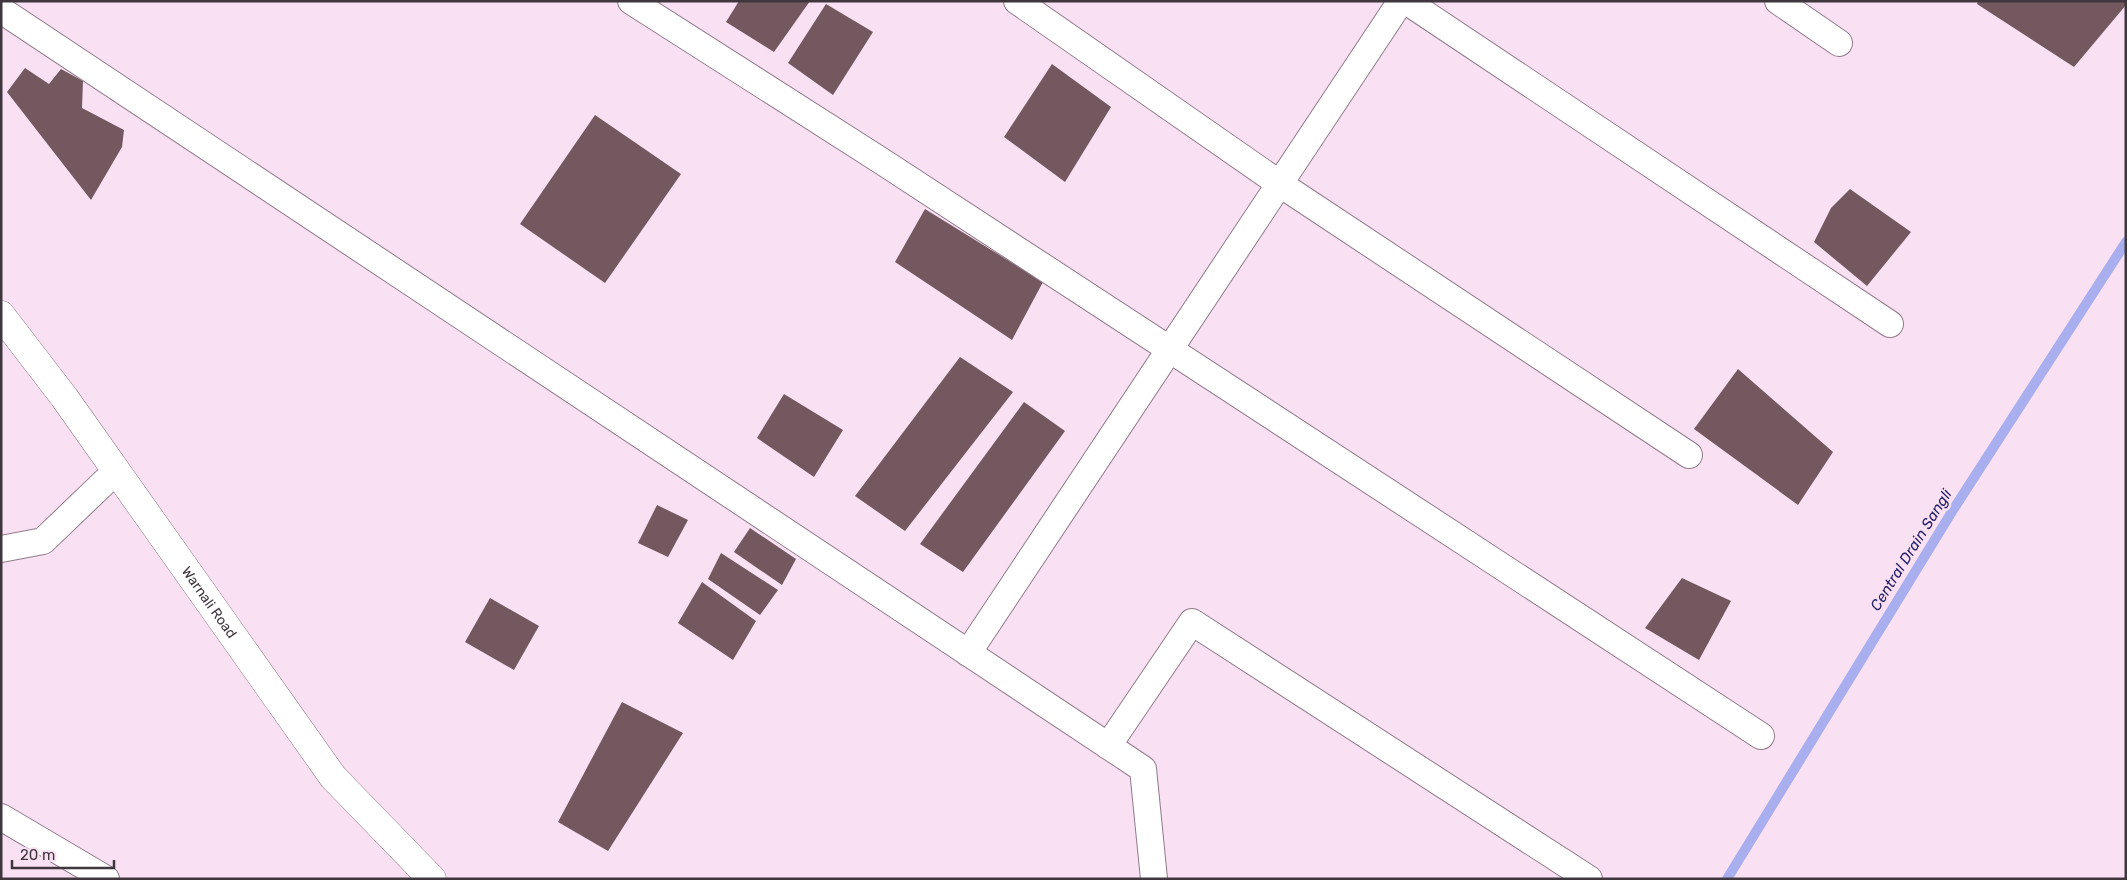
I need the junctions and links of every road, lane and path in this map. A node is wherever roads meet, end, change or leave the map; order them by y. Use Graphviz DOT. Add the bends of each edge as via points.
graph roads {
  1 [pos="631,1"];
  2 [pos="1017,1"];
  3 [pos="1401,1"];
  4 [pos="1406,1"];
  5 [pos="1778,1"];
  6 [pos="1,10"];
  7 [pos="1839,43"];
  8 [pos="1280,184"];
  9 [pos="1,315"];
  10 [pos="1890,324"];
  11 [pos="1170,349"];
  12 [pos="1689,455"];
  13 [pos="116,470"];
  14 [pos="1,550"];
  15 [pos="968,653"];
  16 [pos="1761,736"];
  17 [pos="1108,746"];
  18 [pos="1,817"];
  19 [pos="424,876"];
  20 [pos="106,879"];
  21 [pos="1154,879"];
  22 [pos="1589,879"];
  1 -- 11 [label="street"];
  2 -- 8 [label="street"];
  3 -- 8 [label="street"];
  4 -- 10 [label="street"];
  5 -- 7 [label="street"];
  6 -- 15 [label="street"];
  8 -- 11 [label="street"];
  8 -- 12 [label="street"];
  9 -- 13 [label="main road, Warnali Road"];
  11 -- 15 [label="street"];
  11 -- 16 [label="street"];
  13 -- 14 [label="street" via="42,540"];
  13 -- 19 [label="main road, Warnali Road" via="333,777"];
  15 -- 17 [label="street"];
  17 -- 21 [label="street" via="1143,769"];
  17 -- 22 [label="street" via="1192,622"];
  18 -- 20 [label="street"];
}
